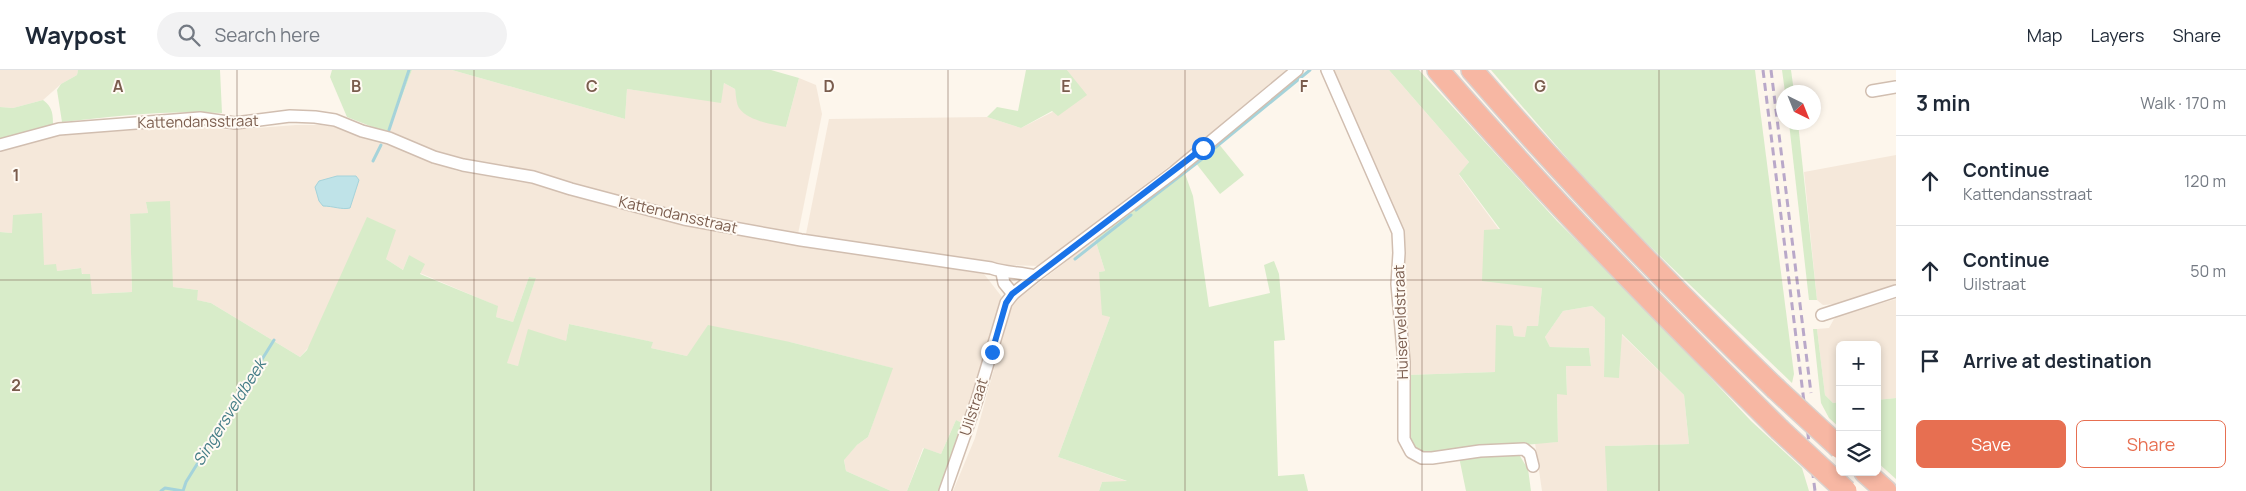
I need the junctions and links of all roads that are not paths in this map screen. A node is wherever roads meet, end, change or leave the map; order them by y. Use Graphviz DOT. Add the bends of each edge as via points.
graph roads {
  1 [pos="1296,70"];
  2 [pos="1327,70"];
  3 [pos="1438,70"];
  4 [pos="1472,70"];
  5 [pos="1896,87"];
  6 [pos="1872,91"];
  7 [pos="0,145"];
  8 [pos="1002,273"];
  9 [pos="1035,276"];
  10 [pos="1896,291"];
  11 [pos="1012,294"];
  12 [pos="1822,315"];
  13 [pos="1836,444"];
  14 [pos="1533,466"];
  15 [pos="1870,476"];
  16 [pos="945,491"];
  17 [pos="1846,491"];
  18 [pos="1886,491"];
  1 -- 9 [label="street" via="1174,172"];
  2 -- 14 [label="street, Huiserveldstraat" via="1398,232 1397,284 1404,362 1404,439 1411,452 1422,458 1524,449 1530,454"];
  3 -- 17 [label="highway, bridge" via="1581,229 1778,429"];
  4 -- 13 [label="highway, bridge" via="1598,210 1692,308"];
  5 -- 6 [label="street"];
  7 -- 8 [label="street, Kattendansstraat" via="59,128 200,118 236,123 290,116 315,117 335,120 456,163 533,177 684,219 991,268"];
  8 -- 9 [label="street, Kattendansstraat"];
  8 -- 11 [label="street" via="1004,284"];
  9 -- 11 [label="street, Uilstraat"];
  10 -- 12 [label="street"];
  11 -- 16 [label="street, Uilstraat" via="1006,303"];
  15 -- 18 [label="highway"];
}
